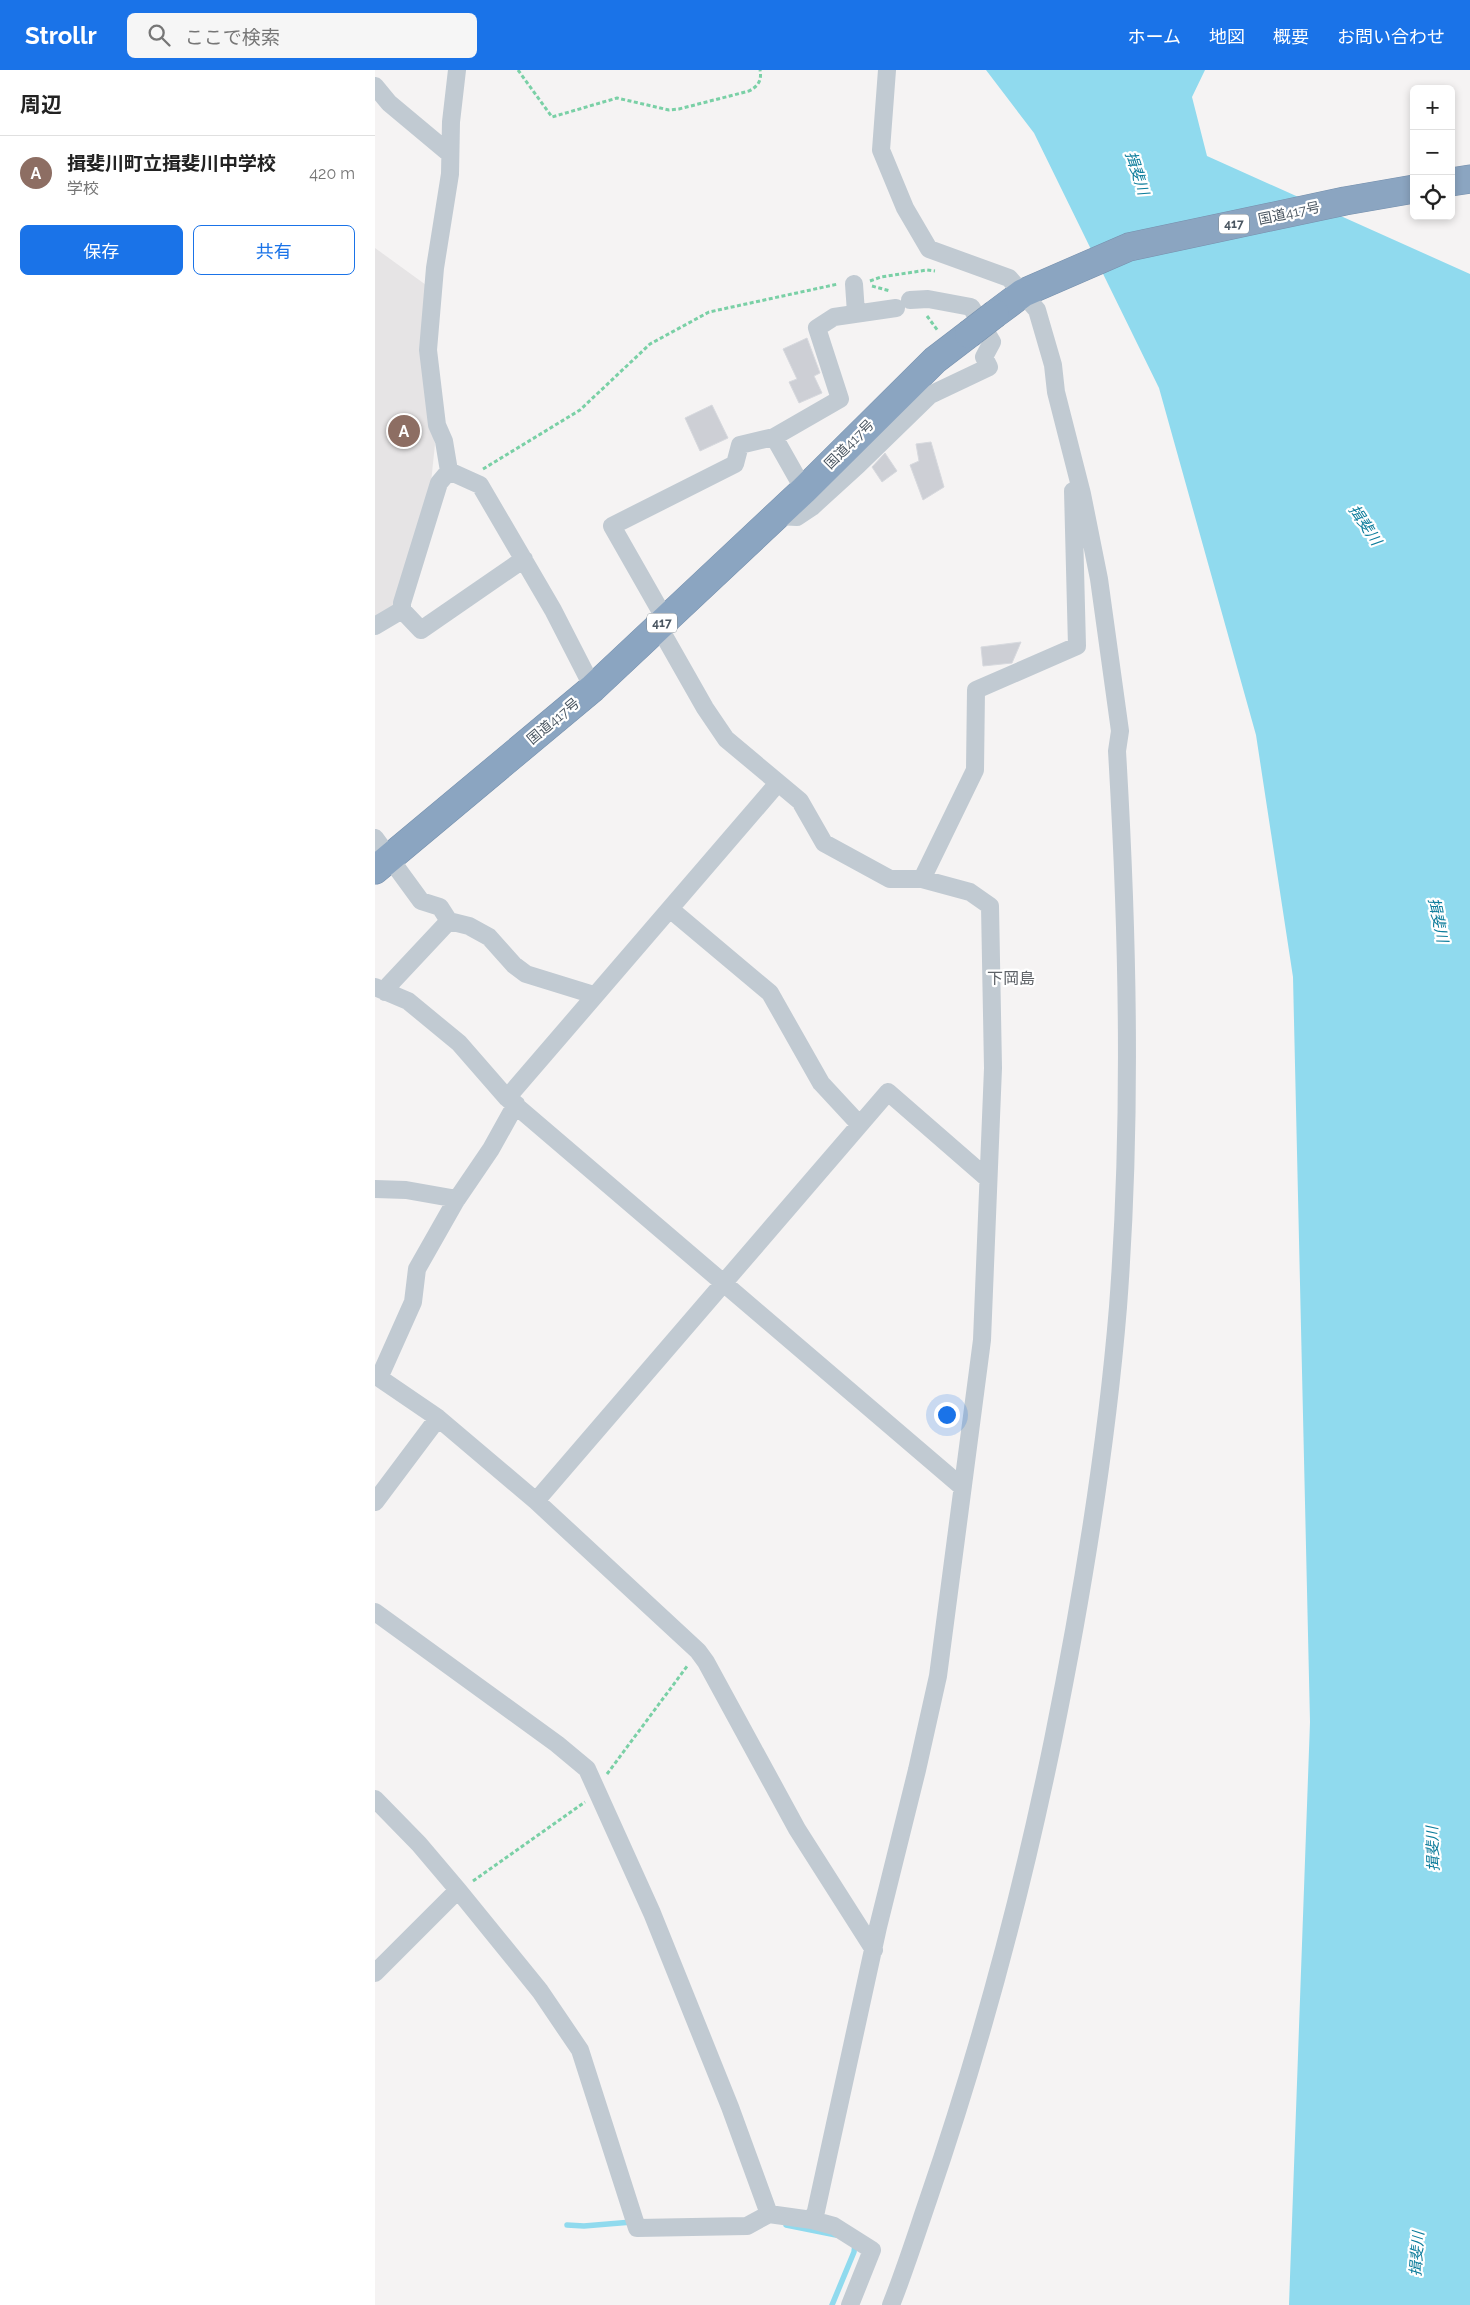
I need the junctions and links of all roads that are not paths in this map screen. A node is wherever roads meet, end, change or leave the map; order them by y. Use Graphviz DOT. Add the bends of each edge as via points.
graph roads {
  1 [pos="457,70"];
  2 [pos="887,70"];
  3 [pos="375,86"];
  4 [pos="450,154"];
  5 [pos="1470,179"];
  6 [pos="1455,181"];
  7 [pos="1410,190"];
  8 [pos="854,284"];
  9 [pos="1023,293"];
  10 [pos="856,313"];
  11 [pos="774,437"];
  12 [pos="1072,460"];
  13 [pos="449,471"];
  14 [pos="804,490"];
  15 [pos="776,516"];
  16 [pos="523,559"];
  17 [pos="402,610"];
  18 [pos="662,623"];
  19 [pos="375,626"];
  20 [pos="593,688"];
  21 [pos="778,784"];
  22 [pos="380,855"];
  23 [pos="922,880"];
  24 [pos="671,909"];
  25 [pos="449,921"];
  26 [pos="380,989"];
  27 [pos="594,995"];
  28 [pos="511,1101"];
  29 [pos="859,1124"];
  30 [pos="988,1179"];
  31 [pos="375,1189"];
  32 [pos="457,1199"];
  33 [pos="723,1282"];
  34 [pos="377,1376"];
  35 [pos="438,1418"];
  36 [pos="962,1487"];
  37 [pos="536,1501"];
  38 [pos="375,1502"];
  39 [pos="375,1612"];
  40 [pos="375,1799"];
  41 [pos="458,1890"];
  42 [pos="874,1950"];
  43 [pos="375,1973"];
  44 [pos="769,2214"];
  45 [pos="812,2220"];
  46 [pos="850,2305"];
  47 [pos="891,2305"];
  1 -- 4 [label="street"];
  2 -- 9 [label="street" via="881,150 905,208 924,241 929,249 1009,278"];
  3 -- 4 [label="street" via="389,103"];
  4 -- 13 [label="street" via="428,350 437,424"];
  5 -- 6 [label="highway"];
  7 -- 9 [label="highway, 国道417号 / 417" via="1129,247"];
  8 -- 10 [label="street"];
  9 -- 12 [label="street" via="1037,310 1053,365"];
  9 -- 14 [label="highway, 国道417号 / 417, bridge" via="960,341 897,396"];
  10 -- 11 [label="street" via="834,317 817,328 840,399"];
  10 -- 15 [label="street" via="928,299 971,307 992,342 985,357 989,367 930,395 805,512 797,517"];
  11 -- 14 [label="street"];
  11 -- 18 [label="street" via="740,445 735,464 612,526"];
  12 -- 23 [label="street" via="1077,646 976,690 975,770"];
  12 -- 47 [label="street" via="1099,579 1120,732 1117,751 1127,962 1124,1194 1117,1308 1093,1522 1033,1840 965,2089"];
  13 -- 16 [label="street" via="480,485"];
  13 -- 17 [label="street" via="439,483"];
  14 -- 15 [label="highway, 国道417号 / 417"];
  15 -- 18 [label="highway, 国道417号 / 417"];
  16 -- 17 [label="street" via="421,630"];
  16 -- 20 [label="street"];
  17 -- 19 [label="street"];
  18 -- 20 [label="highway, 国道417号 / 417"];
  18 -- 21 [label="street" via="705,708 726,739"];
  20 -- 22 [label="highway, 国道417号 / 417"];
  21 -- 23 [label="street" via="800,801 824,843 890,879"];
  21 -- 24 [label="street"];
  22 -- 25 [label="street" via="421,901 439,908"];
  23 -- 30 [label="street" via="970,892 990,906 993,1068"];
  24 -- 27 [label="street"];
  24 -- 29 [label="street" via="770,993 821,1083"];
  25 -- 26 [label="street" via="389,984"];
  25 -- 27 [label="street" via="469,926 489,937 526,974"];
  26 -- 28 [label="street" via="408,1001 459,1042"];
  27 -- 28 [label="street"];
  28 -- 32 [label="street" via="491,1149"];
  28 -- 33 [label="street"];
  29 -- 30 [label="street" via="888,1092"];
  29 -- 33 [label="street"];
  30 -- 36 [label="street" via="983,1340"];
  31 -- 32 [label="street" via="406,1190"];
  32 -- 34 [label="street" via="417,1270 413,1302"];
  33 -- 36 [label="street"];
  33 -- 37 [label="street"];
  34 -- 35 [label="street"];
  35 -- 37 [label="street"];
  35 -- 38 [label="street"];
  36 -- 42 [label="street" via="937,1676"];
  37 -- 42 [label="street" via="706,1662 797,1829"];
  39 -- 44 [label="street" via="587,1769 652,1913 730,2106"];
  40 -- 41 [label="street"];
  41 -- 43 [label="street"];
  41 -- 44 [label="street" via="540,1991 580,2050 637,2228 747,2226"];
  42 -- 45 [label="street"];
  44 -- 45 [label="street"];
  45 -- 46 [label="street" via="834,2226 872,2250"];
}
